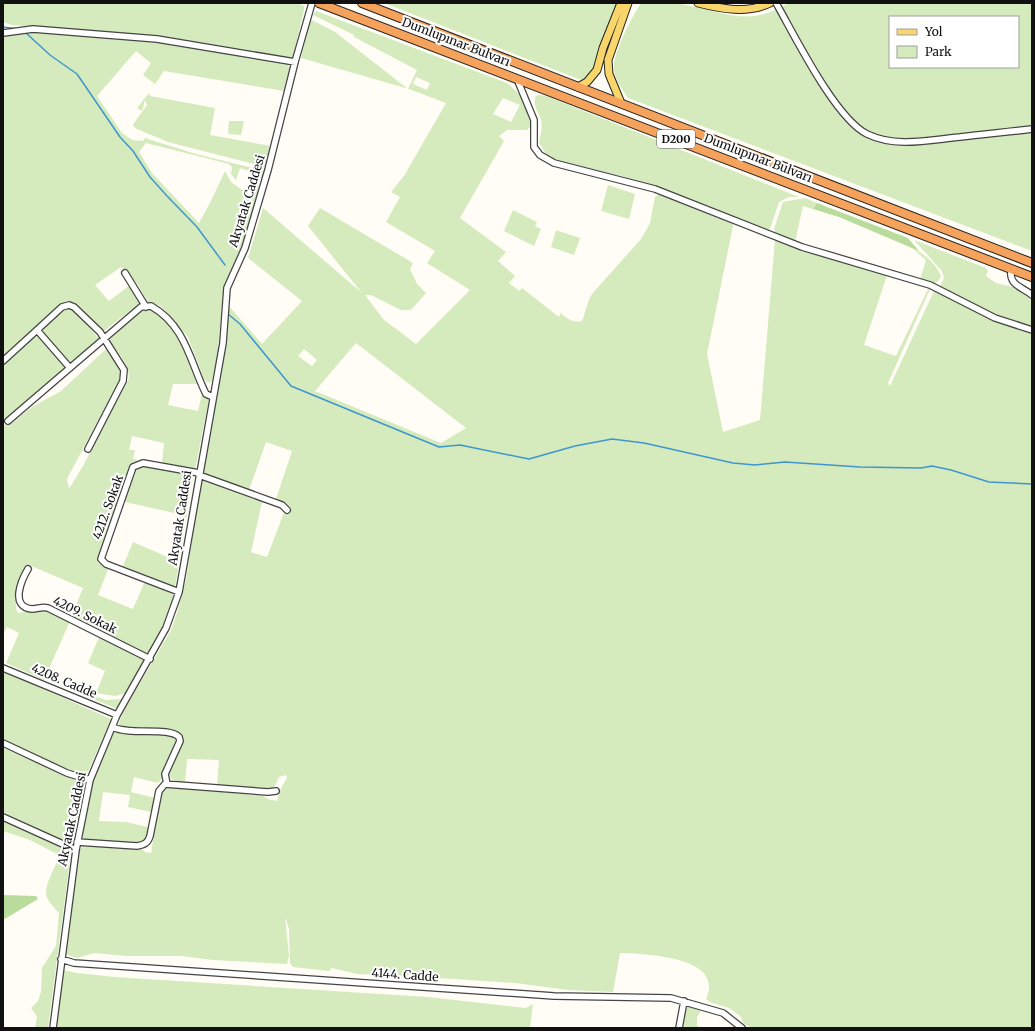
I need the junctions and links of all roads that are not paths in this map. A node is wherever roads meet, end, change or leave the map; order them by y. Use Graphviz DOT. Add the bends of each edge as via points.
graph roads {
  1 [pos="312,3"];
  2 [pos="319,3"];
  3 [pos="362,3"];
  4 [pos="621,3"];
  5 [pos="628,3"];
  6 [pos="698,3"];
  7 [pos="770,3"];
  8 [pos="776,3"];
  9 [pos="3,33"];
  10 [pos="295,62"];
  11 [pos="517,78"];
  12 [pos="578,87"];
  13 [pos="621,103"];
  14 [pos="1032,129"];
  15 [pos="1032,263"];
  16 [pos="1011,269"];
  17 [pos="125,273"];
  18 [pos="1032,277"];
  19 [pos="1032,295"];
  20 [pos="146,307"];
  21 [pos="37,330"];
  22 [pos="1032,330"];
  23 [pos="104,338"];
  24 [pos="3,361"];
  25 [pos="70,368"];
  26 [pos="213,397"];
  27 [pos="8,421"];
  28 [pos="88,449"];
  29 [pos="199,474"];
  30 [pos="288,510"];
  31 [pos="28,569"];
  32 [pos="179,592"];
  33 [pos="150,659"];
  34 [pos="3,668"];
  35 [pos="116,715"];
  36 [pos="113,727"];
  37 [pos="3,743"];
  38 [pos="90,780"];
  39 [pos="167,784"];
  40 [pos="276,791"];
  41 [pos="3,817"];
  42 [pos="77,842"];
  43 [pos="76,850"];
  44 [pos="60,959"];
  45 [pos="684,1001"];
  46 [pos="53,1028"];
  47 [pos="679,1028"];
  48 [pos="741,1028"];
  1 -- 10 [label="street, Akyatak Caddesi"];
  2 -- 11 [label="highway, Dumlupınar Bulvarı / D200"];
  3 -- 12 [label="highway, Dumlupınar Bulvarı / D200"];
  4 -- 12 [label="main road" via="597,70 587,82"];
  5 -- 13 [label="main road" via="608,60 608,74"];
  6 -- 7 [label="main road" via="737,10"];
  8 -- 14 [label="street" via="826,90 847,117 866,134 908,143"];
  9 -- 10 [label="street" via="34,29 157,39"];
  10 -- 26 [label="street, Akyatak Caddesi" via="245,248 227,288 223,343"];
  11 -- 16 [label="highway, Dumlupınar Bulvarı / D200"];
  11 -- 22 [label="street" via="534,120 534,147 540,155 554,163 647,187 802,247 930,285 995,318"];
  12 -- 13 [label="highway, Dumlupınar Bulvarı / D200"];
  13 -- 15 [label="highway, Dumlupınar Bulvarı / D200"];
  16 -- 18 [label="highway, Dumlupınar Bulvarı / D200"];
  16 -- 19 [label="street" via="1010,277 1013,282"];
  17 -- 20 [label="street"];
  20 -- 23 [label="street" via="141,307"];
  20 -- 26 [label="street" via="151,306 158,310 185,342 206,394"];
  21 -- 23 [label="street" via="62,307 69,305 90,322"];
  21 -- 24 [label="street"];
  21 -- 25 [label="street"];
  23 -- 25 [label="street"];
  23 -- 28 [label="street" via="125,374"];
  25 -- 27 [label="street"];
  26 -- 29 [label="street, Akyatak Caddesi"];
  29 -- 30 [label="street" via="282,505"];
  29 -- 32 [label="street, Akyatak Caddesi"];
  29 -- 32 [label="street, 4212. Sokak" via="138,464 133,467 101,559 106,564"];
  31 -- 33 [label="street, 4209. Sokak" via="19,589 24,605 33,609 43,606 48,608"];
  32 -- 33 [label="street, Akyatak Caddesi" via="166,628"];
  33 -- 35 [label="street, Akyatak Caddesi"];
  34 -- 35 [label="street, 4208. Cadde"];
  35 -- 36 [label="street, Akyatak Caddesi"];
  36 -- 38 [label="street, Akyatak Caddesi"];
  36 -- 39 [label="street" via="125,732 172,733 179,737 180,741 165,774"];
  37 -- 38 [label="street" via="67,773"];
  38 -- 42 [label="street, Akyatak Caddesi"];
  39 -- 40 [label="street"];
  39 -- 42 [label="street" via="160,787 150,836 144,845"];
  41 -- 43 [label="street"];
  42 -- 43 [label="street, Akyatak Caddesi"];
  43 -- 44 [label="street, Akyatak Caddesi"];
  44 -- 45 [label="street, 4144. Cadde" via="74,963 194,973 554,996 671,998"];
  44 -- 46 [label="street, Akyatak Caddesi"];
  45 -- 47 [label="street"];
  45 -- 48 [label="street, 4144. Cadde" via="723,1014"];
}
